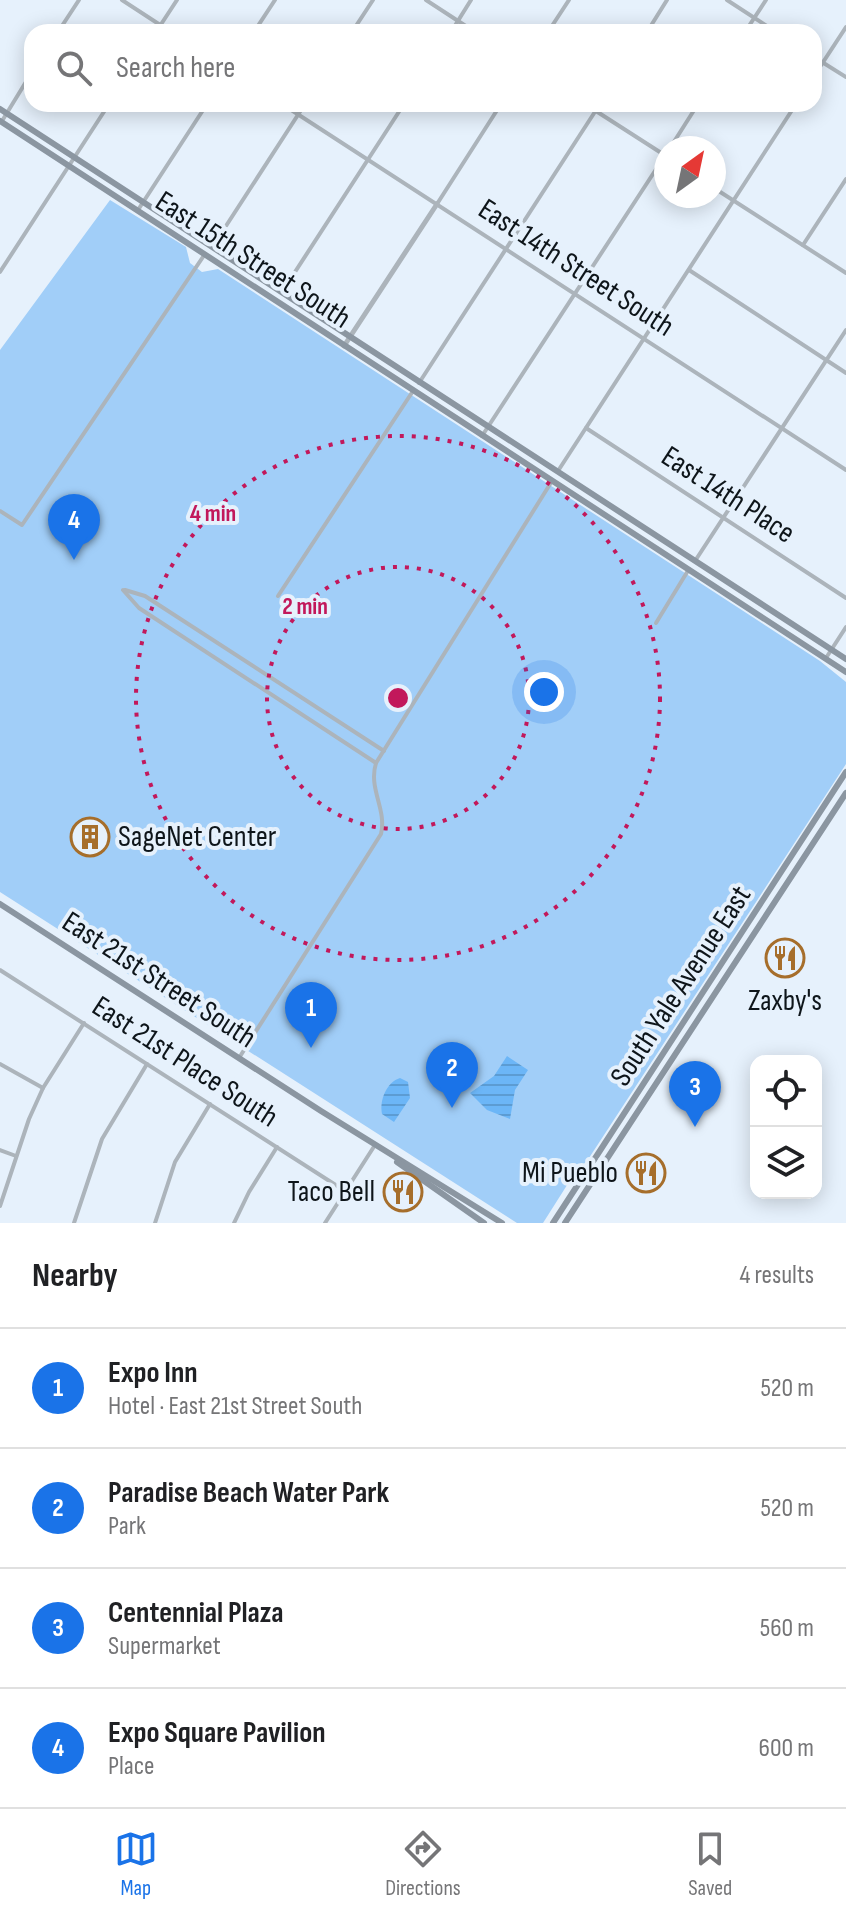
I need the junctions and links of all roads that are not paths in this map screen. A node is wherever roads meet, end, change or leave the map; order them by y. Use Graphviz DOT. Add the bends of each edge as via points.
graph roads {
  1 [pos="79,0"];
  2 [pos="122,0"];
  3 [pos="177,0"];
  4 [pos="275,0"];
  5 [pos="373,0"];
  6 [pos="426,0"];
  7 [pos="471,0"];
  8 [pos="569,0"];
  9 [pos="667,0"];
  10 [pos="727,0"];
  11 [pos="766,0"];
  12 [pos="754,18"];
  13 [pos="458,21"];
  14 [pos="63,24"];
  15 [pos="158,24"];
  16 [pos="161,24"];
  17 [pos="259,24"];
  18 [pos="357,24"];
  19 [pos="456,24"];
  20 [pos="463,24"];
  21 [pos="553,24"];
  22 [pos="652,24"];
  23 [pos="750,24"];
  24 [pos="763,24"];
  25 [pos="846,27"];
  26 [pos="823,63"];
  27 [pos="846,77"];
  28 [pos="24,83"];
  29 [pos="3,111"];
  30 [pos="104,112"];
  31 [pos="202,112"];
  32 [pos="296,112"];
  33 [pos="399,112"];
  34 [pos="496,112"];
  35 [pos="595,112"];
  36 [pos="598,112"];
  37 [pos="693,112"];
  38 [pos="791,112"];
  39 [pos="299,114"];
  40 [pos="0,122"];
  41 [pos="678,136"];
  42 [pos="654,147"];
  43 [pos="75,157"];
  44 [pos="368,159"];
  45 [pos="69,166"];
  46 [pos="654,173"];
  47 [pos="846,179"];
  48 [pos="726,196"];
  49 [pos="734,201"];
  50 [pos="144,202"];
  51 [pos="437,204"];
  52 [pos="138,210"];
  53 [pos="803,245"];
  54 [pos="213,247"];
  55 [pos="506,249"];
  56 [pos="205,254"];
  57 [pos="689,270"];
  58 [pos="0,272"];
  59 [pos="846,273"];
  60 [pos="282,292"];
  61 [pos="575,293"];
  62 [pos="276,300"];
  63 [pos="846,330"];
  64 [pos="349,338"];
  65 [pos="644,338"];
  66 [pos="344,346"];
  67 [pos="826,360"];
  68 [pos="846,373"];
  69 [pos="419,383"];
  70 [pos="413,391"];
  71 [pos="487,428"];
  72 [pos="586,428"];
  73 [pos="782,429"];
  74 [pos="482,436"];
  75 [pos="846,470"];
  76 [pos="557,473"];
  77 [pos="552,481"];
  78 [pos="0,511"];
  79 [pos="724,518"];
  80 [pos="695,561"];
  81 [pos="689,569"];
  82 [pos="278,596"];
  83 [pos="846,598"];
  84 [pos="656,623"];
  85 [pos="846,627"];
  86 [pos="831,650"];
  87 [pos="826,658"];
  88 [pos="846,659"];
  89 [pos="846,672"];
  90 [pos="384,751"];
  91 [pos="376,763"];
  92 [pos="846,772"];
  93 [pos="846,793"];
  94 [pos="823,807"];
  95 [pos="833,813"];
  96 [pos="0,904"];
  97 [pos="756,912"];
  98 [pos="764,918"];
  99 [pos="0,970"];
  100 [pos="716,972"];
  101 [pos="725,978"];
  102 [pos="686,1020"];
  103 [pos="84,1023"];
  104 [pos="694,1025"];
  105 [pos="239,1058"];
  106 [pos="0,1064"];
  107 [pos="147,1064"];
  108 [pos="645,1081"];
  109 [pos="654,1087"];
  110 [pos="43,1088"];
  111 [pos="210,1104"];
  112 [pos="375,1145"];
  113 [pos="277,1147"];
  114 [pos="0,1150"];
  115 [pos="16,1156"];
  116 [pos="345,1191"];
  117 [pos="0,1206"];
  118 [pos="74,1223"];
  119 [pos="155,1223"];
  120 [pos="234,1223"];
  121 [pos="325,1223"];
  122 [pos="484,1223"];
  123 [pos="502,1223"];
  124 [pos="553,1223"];
  125 [pos="565,1223"];
  1 -- 14 [label="street"];
  2 -- 15 [label="street"];
  3 -- 16 [label="street"];
  4 -- 17 [label="street"];
  5 -- 18 [label="street"];
  6 -- 13 [label="street"];
  7 -- 13 [label="street"];
  8 -- 21 [label="street"];
  9 -- 22 [label="street"];
  10 -- 12 [label="street"];
  11 -- 12 [label="street"];
  12 -- 23 [label="street"];
  12 -- 24 [label="street"];
  13 -- 19 [label="street"];
  13 -- 20 [label="street"];
  25 -- 26 [label="street"];
  26 -- 27 [label="street"];
  28 -- 29 [label="street"];
  29 -- 40 [label="street"];
  29 -- 43 [label="main road, East 15th Street South"];
  30 -- 43 [label="street"];
  31 -- 50 [label="street"];
  32 -- 39 [label="street, East 14th Street South"];
  33 -- 44 [label="street"];
  34 -- 51 [label="street"];
  35 -- 55 [label="street"];
  36 -- 42 [label="street"];
  37 -- 41 [label="street"];
  38 -- 49 [label="street"];
  39 -- 44 [label="street, East 14th Street South"];
  39 -- 54 [label="street"];
  40 -- 45 [label="main road, East 15th Street South"];
  43 -- 45 [label="street"];
  43 -- 50 [label="main road, East 15th Street South"];
  44 -- 51 [label="street, East 14th Street South"];
  44 -- 60 [label="street"];
  45 -- 52 [label="main road, East 15th Street South"];
  45 -- 58 [label="street"];
  46 -- 61 [label="street"];
  47 -- 53 [label="street"];
  48 -- 49 [label="street"];
  49 -- 53 [label="street"];
  49 -- 57 [label="street"];
  50 -- 52 [label="street"];
  50 -- 54 [label="main road, East 15th Street South"];
  51 -- 55 [label="street, East 14th Street South"];
  51 -- 64 [label="street"];
  52 -- 56 [label="main road, East 15th Street South"];
  53 -- 59 [label="street"];
  54 -- 56 [label="main road"];
  54 -- 60 [label="main road, East 15th Street South"];
  55 -- 61 [label="street, East 14th Street South"];
  55 -- 69 [label="street"];
  56 -- 62 [label="main road, East 15th Street South"];
  56 -- 78 [label="street" via="22,525"];
  57 -- 65 [label="street"];
  57 -- 67 [label="street"];
  60 -- 62 [label="main road"];
  60 -- 64 [label="main road, East 15th Street South"];
  61 -- 65 [label="street, East 14th Street South"];
  61 -- 71 [label="street"];
  62 -- 66 [label="main road, East 15th Street South"];
  63 -- 67 [label="street"];
  64 -- 66 [label="street"];
  64 -- 69 [label="main road, East 15th Street South"];
  65 -- 72 [label="street"];
  65 -- 73 [label="street, East 14th Street South"];
  66 -- 70 [label="main road, East 15th Street South"];
  67 -- 68 [label="street"];
  67 -- 73 [label="street"];
  69 -- 70 [label="main road"];
  69 -- 71 [label="main road, East 15th Street South"];
  70 -- 74 [label="main road, East 15th Street South"];
  70 -- 82 [label="street"];
  71 -- 74 [label="street"];
  71 -- 76 [label="main road, East 15th Street South"];
  72 -- 76 [label="street"];
  72 -- 79 [label="street, East 14th Place"];
  73 -- 75 [label="street, East 14th Street South"];
  73 -- 79 [label="street"];
  74 -- 77 [label="main road, East 15th Street South"];
  76 -- 77 [label="main road"];
  76 -- 80 [label="main road"];
  77 -- 81 [label="main road"];
  77 -- 90 [label="street"];
  79 -- 80 [label="street"];
  79 -- 83 [label="street, East 14th Place"];
  80 -- 81 [label="main road"];
  80 -- 86 [label="main road"];
  81 -- 84 [label="street"];
  81 -- 87 [label="main road"];
  85 -- 86 [label="street"];
  86 -- 87 [label="street"];
  86 -- 88 [label="main road"];
  87 -- 89 [label="main road"];
  90 -- 91 [label="street"];
  90 -- 91 [label="street" via="145,596 123,590 139,608"];
  91 -- 105 [label="street" via="381,834"];
  92 -- 94 [label="main road, South Yale Avenue East"];
  93 -- 95 [label="main road, South Yale Avenue East"];
  94 -- 95 [label="main road"];
  94 -- 97 [label="main road, South Yale Avenue East"];
  95 -- 98 [label="main road, South Yale Avenue East"];
  96 -- 105 [label="main road, East 21st Street South"];
  97 -- 98 [label="main road"];
  97 -- 100 [label="main road, South Yale Avenue East"];
  98 -- 101 [label="main road, South Yale Avenue East"];
  99 -- 103 [label="street, East 21st Place South"];
  100 -- 101 [label="main road"];
  100 -- 102 [label="main road, South Yale Avenue East"];
  101 -- 104 [label="main road, South Yale Avenue East"];
  102 -- 104 [label="main road"];
  102 -- 108 [label="main road, South Yale Avenue East"];
  103 -- 107 [label="street, East 21st Place South"];
  103 -- 110 [label="street"];
  104 -- 109 [label="main road, South Yale Avenue East"];
  105 -- 112 [label="main road, East 21st Street South"];
  106 -- 110 [label="street"];
  107 -- 111 [label="street, East 21st Place South"];
  107 -- 118 [label="street" via="102,1139"];
  108 -- 109 [label="main road"];
  108 -- 124 [label="main road, South Yale Avenue East"];
  109 -- 125 [label="main road, South Yale Avenue East"];
  110 -- 115 [label="street"];
  111 -- 113 [label="street, East 21st Place South"];
  111 -- 119 [label="street" via="175,1162"];
  112 -- 116 [label="street"];
  112 -- 122 [label="main road, East 21st Street South"];
  112 -- 123 [label="main road, East 21st Street South"];
  113 -- 116 [label="street, East 21st Place South"];
  113 -- 120 [label="street"];
  114 -- 115 [label="street"];
  115 -- 117 [label="street"];
  116 -- 121 [label="street"];
}
